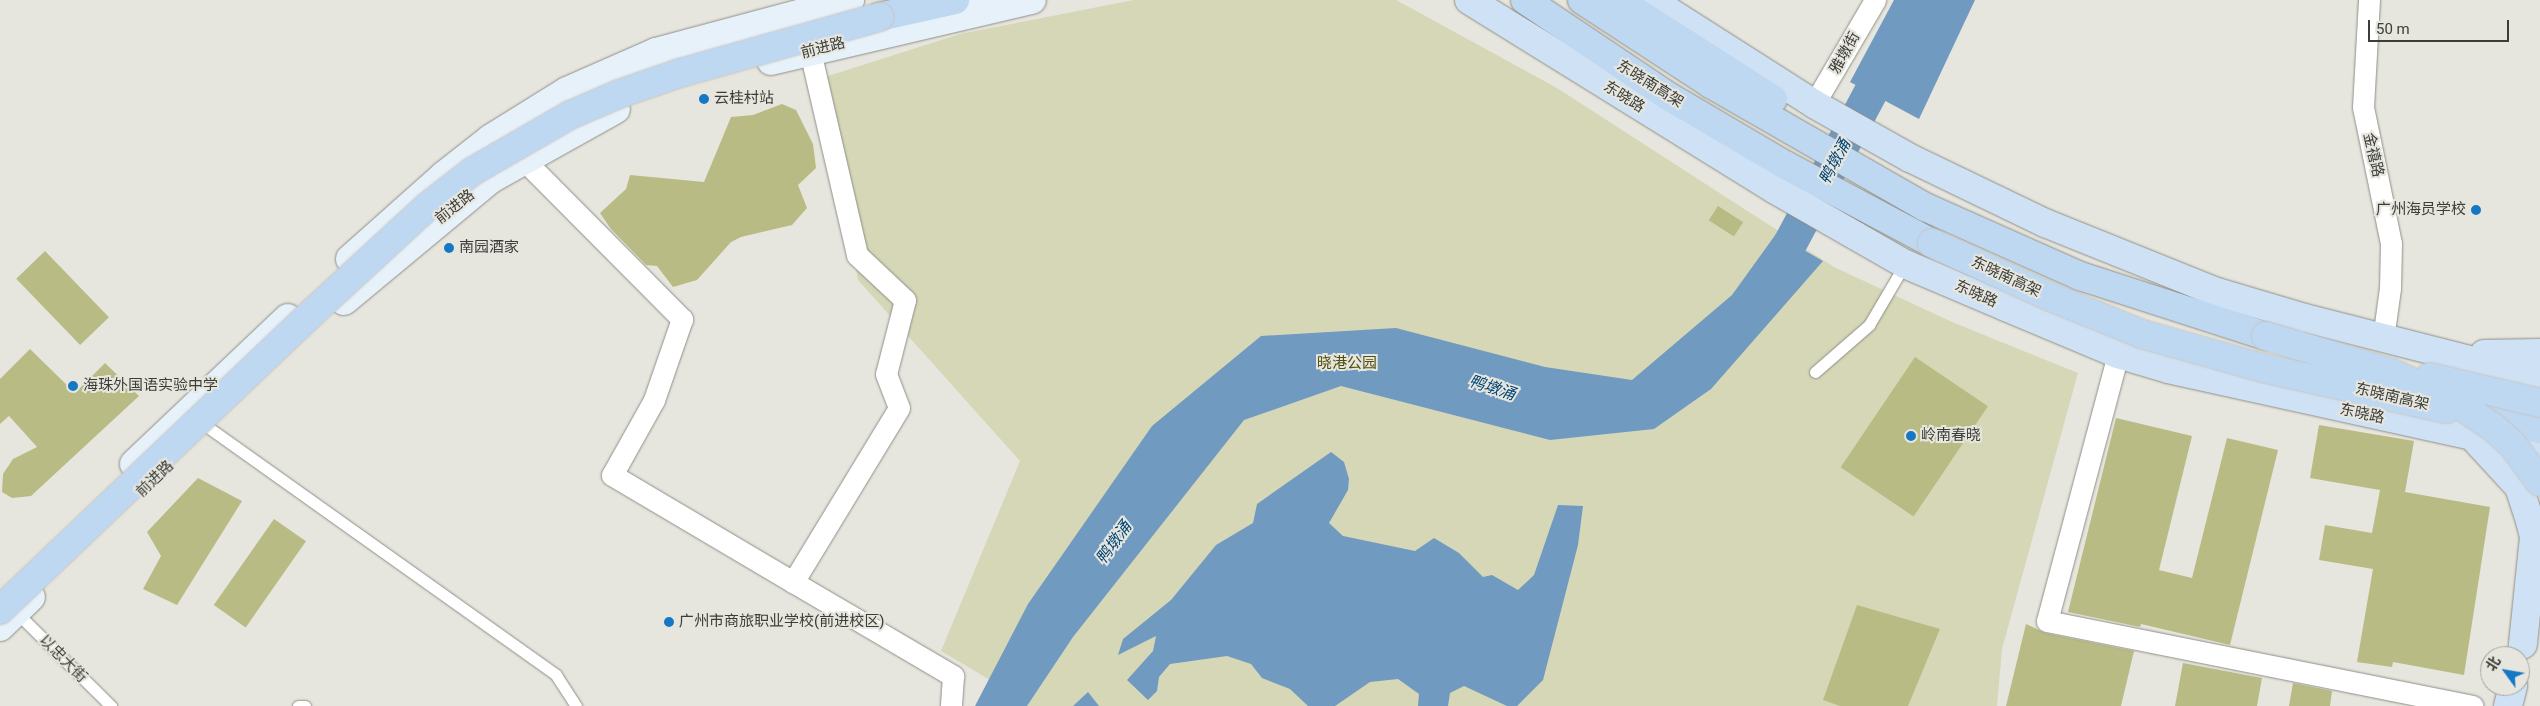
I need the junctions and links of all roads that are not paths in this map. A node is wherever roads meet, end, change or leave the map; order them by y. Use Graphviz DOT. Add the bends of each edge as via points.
graph roads {
  1 [pos="850,0"];
  2 [pos="942,0"];
  3 [pos="956,0"];
  4 [pos="1032,0"];
  5 [pos="1468,0"];
  6 [pos="1507,0"];
  7 [pos="1525,0"];
  8 [pos="1582,0"];
  9 [pos="1618,0"];
  10 [pos="1875,0"];
  11 [pos="2368,0"];
  12 [pos="808,4"];
  13 [pos="1650,10"];
  14 [pos="879,18"];
  15 [pos="810,51"];
  16 [pos="1627,70"];
  17 [pos="1821,107"];
  18 [pos="523,159"];
  19 [pos="1905,264"];
  20 [pos="2160,304"];
  21 [pos="295,329"];
  22 [pos="2266,336"];
  23 [pos="2383,339"];
  24 [pos="253,350"];
  25 [pos="2431,352"];
  26 [pos="2540,353"];
  27 [pos="2118,354"];
  28 [pos="270,371"];
  29 [pos="1815,372"];
  30 [pos="2540,378"];
  31 [pos="2540,403"];
  32 [pos="2446,409"];
  33 [pos="2540,413"];
  34 [pos="2413,424"];
  35 [pos="208,428"];
  36 [pos="2540,429"];
  37 [pos="2472,436"];
  38 [pos="2540,454"];
  39 [pos="2540,482"];
  40 [pos="794,582"];
  41 [pos="2540,591"];
  42 [pos="4,610"];
  43 [pos="2521,646"];
  44 [pos="2522,646"];
  45 [pos="111,706"];
  46 [pos="298,706"];
  47 [pos="305,706"];
  48 [pos="576,706"];
  49 [pos="951,706"];
  50 [pos="2473,706"];
  1 -- 12 [label="main road, 前进路"];
  2 -- 14 [label="highway"];
  3 -- 14 [label="highway"];
  4 -- 15 [label="main road, 前进路"];
  5 -- 19 [label="main road, 东晓路" via="1774,190"];
  6 -- 16 [label="highway"];
  7 -- 16 [label="highway, 东晓南高架"];
  8 -- 20 [label="highway, 东晓南高架" via="1719,88 1925,207 2037,259"];
  9 -- 13 [label="highway"];
  10 -- 17 [label="street, 雅墩街"];
  11 -- 23 [label="street, 金禧路" via="2363,107 2391,244 2390,288"];
  12 -- 21 [label="main road, 前进路" via="656,52 566,91 490,139 443,176"];
  13 -- 17 [label="main road"];
  13 -- 20 [label="highway" via="1949,206 2042,254"];
  14 -- 42 [label="highway, bridge" via="619,94 546,127 474,171 428,206 312,312"];
  15 -- 18 [label="main road, 前进路" via="630,102"];
  15 -- 40 [label="street" via="857,255 905,300 886,374 899,408"];
  16 -- 32 [label="highway, 东晓南高架, bridge" via="1862,207 2046,296 2142,334 2263,368"];
  17 -- 23 [label="main road" via="1910,158 2045,223 2235,297"];
  18 -- 21 [label="main road, 前进路"];
  18 -- 40 [label="street" via="682,319 654,400 612,475"];
  19 -- 27 [label="main road, 东晓路"];
  19 -- 29 [label="lane" via="1869,325"];
  20 -- 22 [label="highway, 东晓南高架"];
  21 -- 24 [label="main road, 前进路"];
  21 -- 28 [label="main road, 前进路"];
  22 -- 31 [label="highway, 东晓南高架, bridge"];
  22 -- 39 [label="highway, bridge" via="2392,373 2454,401 2506,438"];
  23 -- 25 [label="main road"];
  24 -- 28 [label="main road" via="267,346 275,356"];
  24 -- 42 [label="main road, 前进路"];
  25 -- 26 [label="main road"];
  25 -- 30 [label="main road"];
  25 -- 34 [label="street"];
  27 -- 34 [label="main road, 东晓路" via="2222,383"];
  27 -- 50 [label="street" via="2047,621"];
  28 -- 35 [label="main road, 前进路"];
  32 -- 33 [label="highway, bridge"];
  32 -- 36 [label="highway, 东晓南高架, bridge"];
  34 -- 37 [label="main road, 东晓路"];
  35 -- 42 [label="main road, 前进路"];
  35 -- 48 [label="lane" via="556,675"];
  37 -- 38 [label="main road, 东晓路"];
  37 -- 43 [label="main road" via="2518,487 2534,537"];
  40 -- 49 [label="street" via="953,676"];
  41 -- 44 [label="main road"];
  42 -- 45 [label="lane, 以忠大街"];
  46 -- 47 [label="lane"];
}
